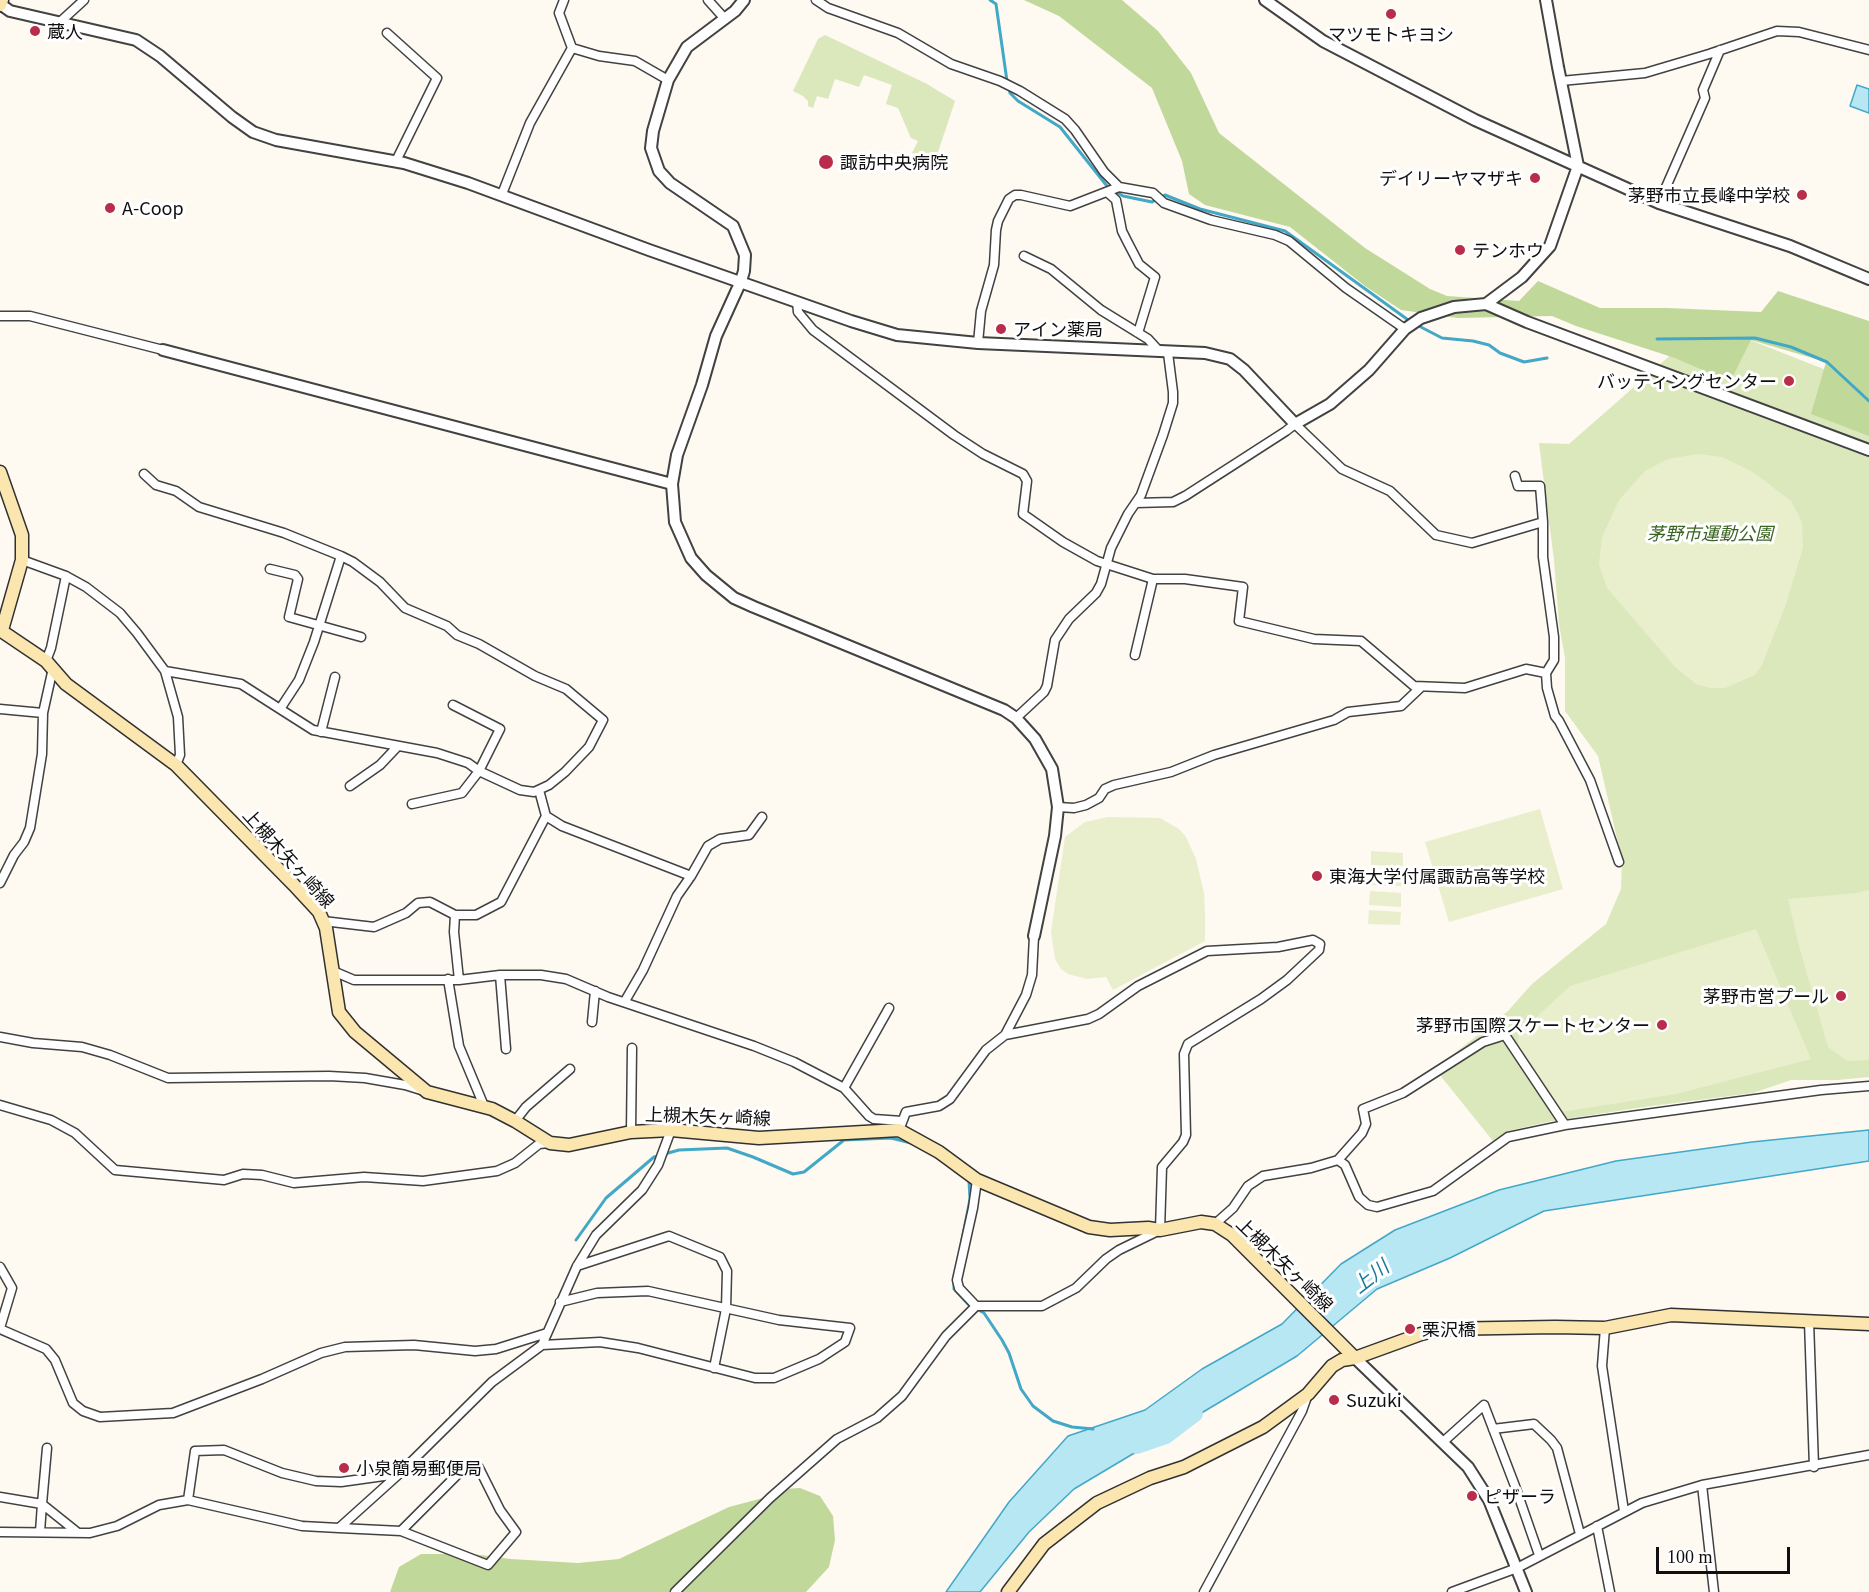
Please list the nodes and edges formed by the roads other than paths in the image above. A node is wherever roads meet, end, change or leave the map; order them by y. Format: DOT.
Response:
graph roads {
  1 [pos="2,0"];
  2 [pos="84,0"];
  3 [pos="564,0"];
  4 [pos="708,0"];
  5 [pos="744,0"];
  6 [pos="816,0"];
  7 [pos="1265,0"];
  8 [pos="1546,0"];
  9 [pos="0,4"];
  10 [pos="725,19"];
  11 [pos="60,22"];
  12 [pos="387,33"];
  13 [pos="572,48"];
  14 [pos="1720,50"];
  15 [pos="1869,50"];
  16 [pos="668,80"];
  17 [pos="1561,81"];
  18 [pos="396,161"];
  19 [pos="1578,166"];
  20 [pos="1119,187"];
  21 [pos="1108,192"];
  22 [pos="502,194"];
  23 [pos="1659,203"];
  24 [pos="1024,256"];
  25 [pos="1869,279"];
  26 [pos="741,282"];
  27 [pos="797,302"];
  28 [pos="1486,304"];
  29 [pos="0,316"];
  30 [pos="1405,329"];
  31 [pos="1138,333"];
  32 [pos="978,343"];
  33 [pos="163,350"];
  34 [pos="1163,352"];
  35 [pos="1295,424"];
  36 [pos="1869,450"];
  37 [pos="0,472"];
  38 [pos="144,474"];
  39 [pos="1515,476"];
  40 [pos="672,484"];
  41 [pos="1136,503"];
  42 [pos="1543,522"];
  43 [pos="341,556"];
  44 [pos="22,560"];
  45 [pos="1106,563"];
  46 [pos="270,569"];
  47 [pos="66,576"];
  48 [pos="1153,579"];
  49 [pos="320,625"];
  50 [pos="1,630"];
  51 [pos="362,637"];
  52 [pos="1135,655"];
  53 [pos="50,665"];
  54 [pos="165,671"];
  55 [pos="1546,673"];
  56 [pos="335,677"];
  57 [pos="1420,688"];
  58 [pos="453,705"];
  59 [pos="0,709"];
  60 [pos="280,710"];
  61 [pos="43,713"];
  62 [pos="1016,718"];
  63 [pos="321,732"];
  64 [pos="398,746"];
  65 [pos="176,765"];
  66 [pos="479,771"];
  67 [pos="350,786"];
  68 [pos="539,790"];
  69 [pos="412,804"];
  70 [pos="1058,807"];
  71 [pos="546,816"];
  72 [pos="762,817"];
  73 [pos="1619,862"];
  74 [pos="691,876"];
  75 [pos="0,883"];
  76 [pos="455,915"];
  77 [pos="323,921"];
  78 [pos="1034,936"];
  79 [pos="333,971"];
  80 [pos="500,975"];
  81 [pos="448,979"];
  82 [pos="459,980"];
  83 [pos="595,991"];
  84 [pos="626,1001"];
  85 [pos="889,1008"];
  86 [pos="592,1023"];
  87 [pos="1005,1035"];
  88 [pos="0,1037"];
  89 [pos="632,1048"];
  90 [pos="506,1049"];
  91 [pos="570,1070"];
  92 [pos="1869,1086"];
  93 [pos="844,1088"];
  94 [pos="427,1092"];
  95 [pos="0,1105"];
  96 [pos="484,1106"];
  97 [pos="515,1121"];
  98 [pos="1565,1125"];
  99 [pos="901,1126"];
  100 [pos="631,1132"];
  101 [pos="669,1136"];
  102 [pos="550,1143"];
  103 [pos="1338,1160"];
  104 [pos="976,1180"];
  105 [pos="1215,1224"];
  106 [pos="1160,1230"];
  107 [pos="577,1266"];
  108 [pos="0,1267"];
  109 [pos="560,1302"];
  110 [pos="974,1308"];
  111 [pos="726,1309"];
  112 [pos="1809,1321"];
  113 [pos="1869,1324"];
  114 [pos="0,1328"];
  115 [pos="1605,1328"];
  116 [pos="548,1333"];
  117 [pos="542,1345"];
  118 [pos="1355,1358"];
  119 [pos="714,1368"];
  120 [pos="1308,1394"];
  121 [pos="1493,1429"];
  122 [pos="1443,1442"];
  123 [pos="47,1448"];
  124 [pos="1869,1455"];
  125 [pos="1814,1467"];
  126 [pos="399,1474"];
  127 [pos="1702,1485"];
  128 [pos="0,1497"];
  129 [pos="188,1500"];
  130 [pos="42,1504"];
  131 [pos="1624,1511"];
  132 [pos="1597,1526"];
  133 [pos="339,1528"];
  134 [pos="401,1531"];
  135 [pos="0,1532"];
  136 [pos="40,1532"];
  137 [pos="78,1532"];
  138 [pos="1580,1534"];
  139 [pos="1539,1555"];
  140 [pos="1517,1568"];
  141 [pos="675,1592"];
  142 [pos="1008,1592"];
  143 [pos="1204,1592"];
  144 [pos="1452,1592"];
  145 [pos="1526,1592"];
  146 [pos="1610,1592"];
  147 [pos="1714,1592"];
  1 -- 9 [label="main road"];
  2 -- 11 [label="street"];
  3 -- 13 [label="street"];
  4 -- 10 [label="street"];
  5 -- 10 [label="street"];
  6 -- 20 [label="street"];
  7 -- 19 [label="street"];
  8 -- 17 [label="street"];
  9 -- 11 [label="street"];
  10 -- 16 [label="street"];
  11 -- 18 [label="street"];
  12 -- 18 [label="street"];
  13 -- 16 [label="street"];
  13 -- 22 [label="street"];
  14 -- 15 [label="street"];
  14 -- 17 [label="street"];
  14 -- 23 [label="street"];
  16 -- 26 [label="street"];
  17 -- 19 [label="street"];
  18 -- 22 [label="street"];
  19 -- 23 [label="street"];
  19 -- 28 [label="street"];
  20 -- 21 [label="street"];
  20 -- 30 [label="street"];
  21 -- 31 [label="street"];
  21 -- 32 [label="street"];
  22 -- 26 [label="street"];
  23 -- 25 [label="street"];
  24 -- 31 [label="street"];
  26 -- 27 [label="street"];
  26 -- 40 [label="street"];
  27 -- 32 [label="street"];
  27 -- 45 [label="street"];
  28 -- 30 [label="street"];
  28 -- 36 [label="street"];
  29 -- 33 [label="street"];
  30 -- 35 [label="street"];
  31 -- 34 [label="street"];
  32 -- 34 [label="street"];
  33 -- 40 [label="street"];
  34 -- 35 [label="street"];
  34 -- 41 [label="street"];
  35 -- 41 [label="street"];
  35 -- 42 [label="street"];
  37 -- 44 [label="main road"];
  38 -- 43 [label="street"];
  39 -- 42 [label="street"];
  40 -- 62 [label="street"];
  41 -- 45 [label="street"];
  42 -- 55 [label="street"];
  43 -- 49 [label="street"];
  43 -- 68 [label="street"];
  44 -- 47 [label="street"];
  44 -- 50 [label="main road"];
  45 -- 48 [label="street"];
  45 -- 62 [label="street"];
  46 -- 49 [label="street"];
  47 -- 53 [label="street"];
  47 -- 54 [label="street"];
  48 -- 52 [label="street"];
  48 -- 57 [label="street"];
  49 -- 51 [label="street"];
  49 -- 60 [label="street"];
  50 -- 53 [label="main road, 上槻木矢ヶ崎線"];
  53 -- 61 [label="street"];
  53 -- 65 [label="main road, 上槻木矢ヶ崎線"];
  54 -- 60 [label="street"];
  54 -- 65 [label="street"];
  55 -- 57 [label="street"];
  55 -- 73 [label="street"];
  56 -- 63 [label="street"];
  57 -- 70 [label="street"];
  58 -- 66 [label="street"];
  59 -- 61 [label="street"];
  60 -- 63 [label="street"];
  61 -- 75 [label="street"];
  62 -- 70 [label="street"];
  63 -- 64 [label="street"];
  64 -- 66 [label="street"];
  64 -- 67 [label="street"];
  65 -- 77 [label="main road, 上槻木矢ヶ崎線"];
  66 -- 68 [label="street"];
  66 -- 69 [label="street"];
  68 -- 71 [label="street"];
  70 -- 78 [label="street"];
  71 -- 74 [label="street"];
  71 -- 76 [label="street"];
  72 -- 74 [label="street"];
  74 -- 84 [label="street"];
  76 -- 77 [label="street"];
  76 -- 82 [label="street"];
  77 -- 79 [label="main road, 上槻木矢ヶ崎線"];
  78 -- 87 [label="street"];
  79 -- 81 [label="street"];
  79 -- 94 [label="main road, 上槻木矢ヶ崎線"];
  80 -- 82 [label="street"];
  80 -- 83 [label="street"];
  80 -- 90 [label="street"];
  81 -- 82 [label="street"];
  81 -- 96 [label="street"];
  83 -- 84 [label="street"];
  83 -- 86 [label="street"];
  84 -- 93 [label="street"];
  85 -- 93 [label="street"];
  87 -- 99 [label="street"];
  87 -- 106 [label="street"];
  88 -- 94 [label="street"];
  89 -- 100 [label="street"];
  91 -- 97 [label="street"];
  92 -- 98 [label="street"];
  93 -- 99 [label="street"];
  94 -- 96 [label="main road, 上槻木矢ヶ崎線"];
  95 -- 102 [label="street"];
  96 -- 97 [label="main road, 上槻木矢ヶ崎線"];
  97 -- 102 [label="main road, 上槻木矢ヶ崎線"];
  98 -- 103 [label="street"];
  98 -- 103 [label="street"];
  99 -- 101 [label="main road, 上槻木矢ヶ崎線"];
  99 -- 104 [label="main road, 上槻木矢ヶ崎線"];
  100 -- 101 [label="main road, 上槻木矢ヶ崎線"];
  100 -- 102 [label="main road, 上槻木矢ヶ崎線"];
  101 -- 107 [label="street"];
  103 -- 105 [label="street"];
  104 -- 106 [label="main road, 上槻木矢ヶ崎線"];
  104 -- 110 [label="street"];
  105 -- 106 [label="main road, 上槻木矢ヶ崎線"];
  105 -- 118 [label="main road, 上槻木矢ヶ崎線"];
  106 -- 110 [label="street"];
  107 -- 109 [label="street"];
  107 -- 111 [label="street"];
  108 -- 114 [label="street"];
  109 -- 111 [label="street"];
  109 -- 116 [label="street"];
  110 -- 141 [label="street"];
  111 -- 119 [label="street"];
  111 -- 119 [label="street"];
  112 -- 113 [label="main road"];
  112 -- 115 [label="main road"];
  112 -- 125 [label="street"];
  114 -- 116 [label="street"];
  115 -- 118 [label="main road"];
  115 -- 131 [label="street"];
  116 -- 117 [label="street"];
  117 -- 119 [label="street"];
  117 -- 126 [label="street"];
  118 -- 120 [label="main road"];
  118 -- 122 [label="street"];
  120 -- 142 [label="main road"];
  120 -- 143 [label="street"];
  121 -- 122 [label="street"];
  121 -- 138 [label="street"];
  121 -- 139 [label="street"];
  122 -- 140 [label="street"];
  123 -- 130 [label="street"];
  124 -- 125 [label="street"];
  125 -- 127 [label="street"];
  126 -- 129 [label="street"];
  126 -- 133 [label="street"];
  127 -- 131 [label="street"];
  127 -- 147 [label="street"];
  128 -- 130 [label="street"];
  129 -- 133 [label="street"];
  129 -- 137 [label="street"];
  130 -- 136 [label="street"];
  130 -- 137 [label="street"];
  131 -- 132 [label="street"];
  132 -- 138 [label="street"];
  132 -- 146 [label="street"];
  133 -- 134 [label="street"];
  134 -- 134 [label="street"];
  135 -- 136 [label="street"];
  136 -- 137 [label="street"];
  138 -- 139 [label="street"];
  139 -- 140 [label="street"];
  140 -- 144 [label="street"];
  140 -- 145 [label="street"];
}
